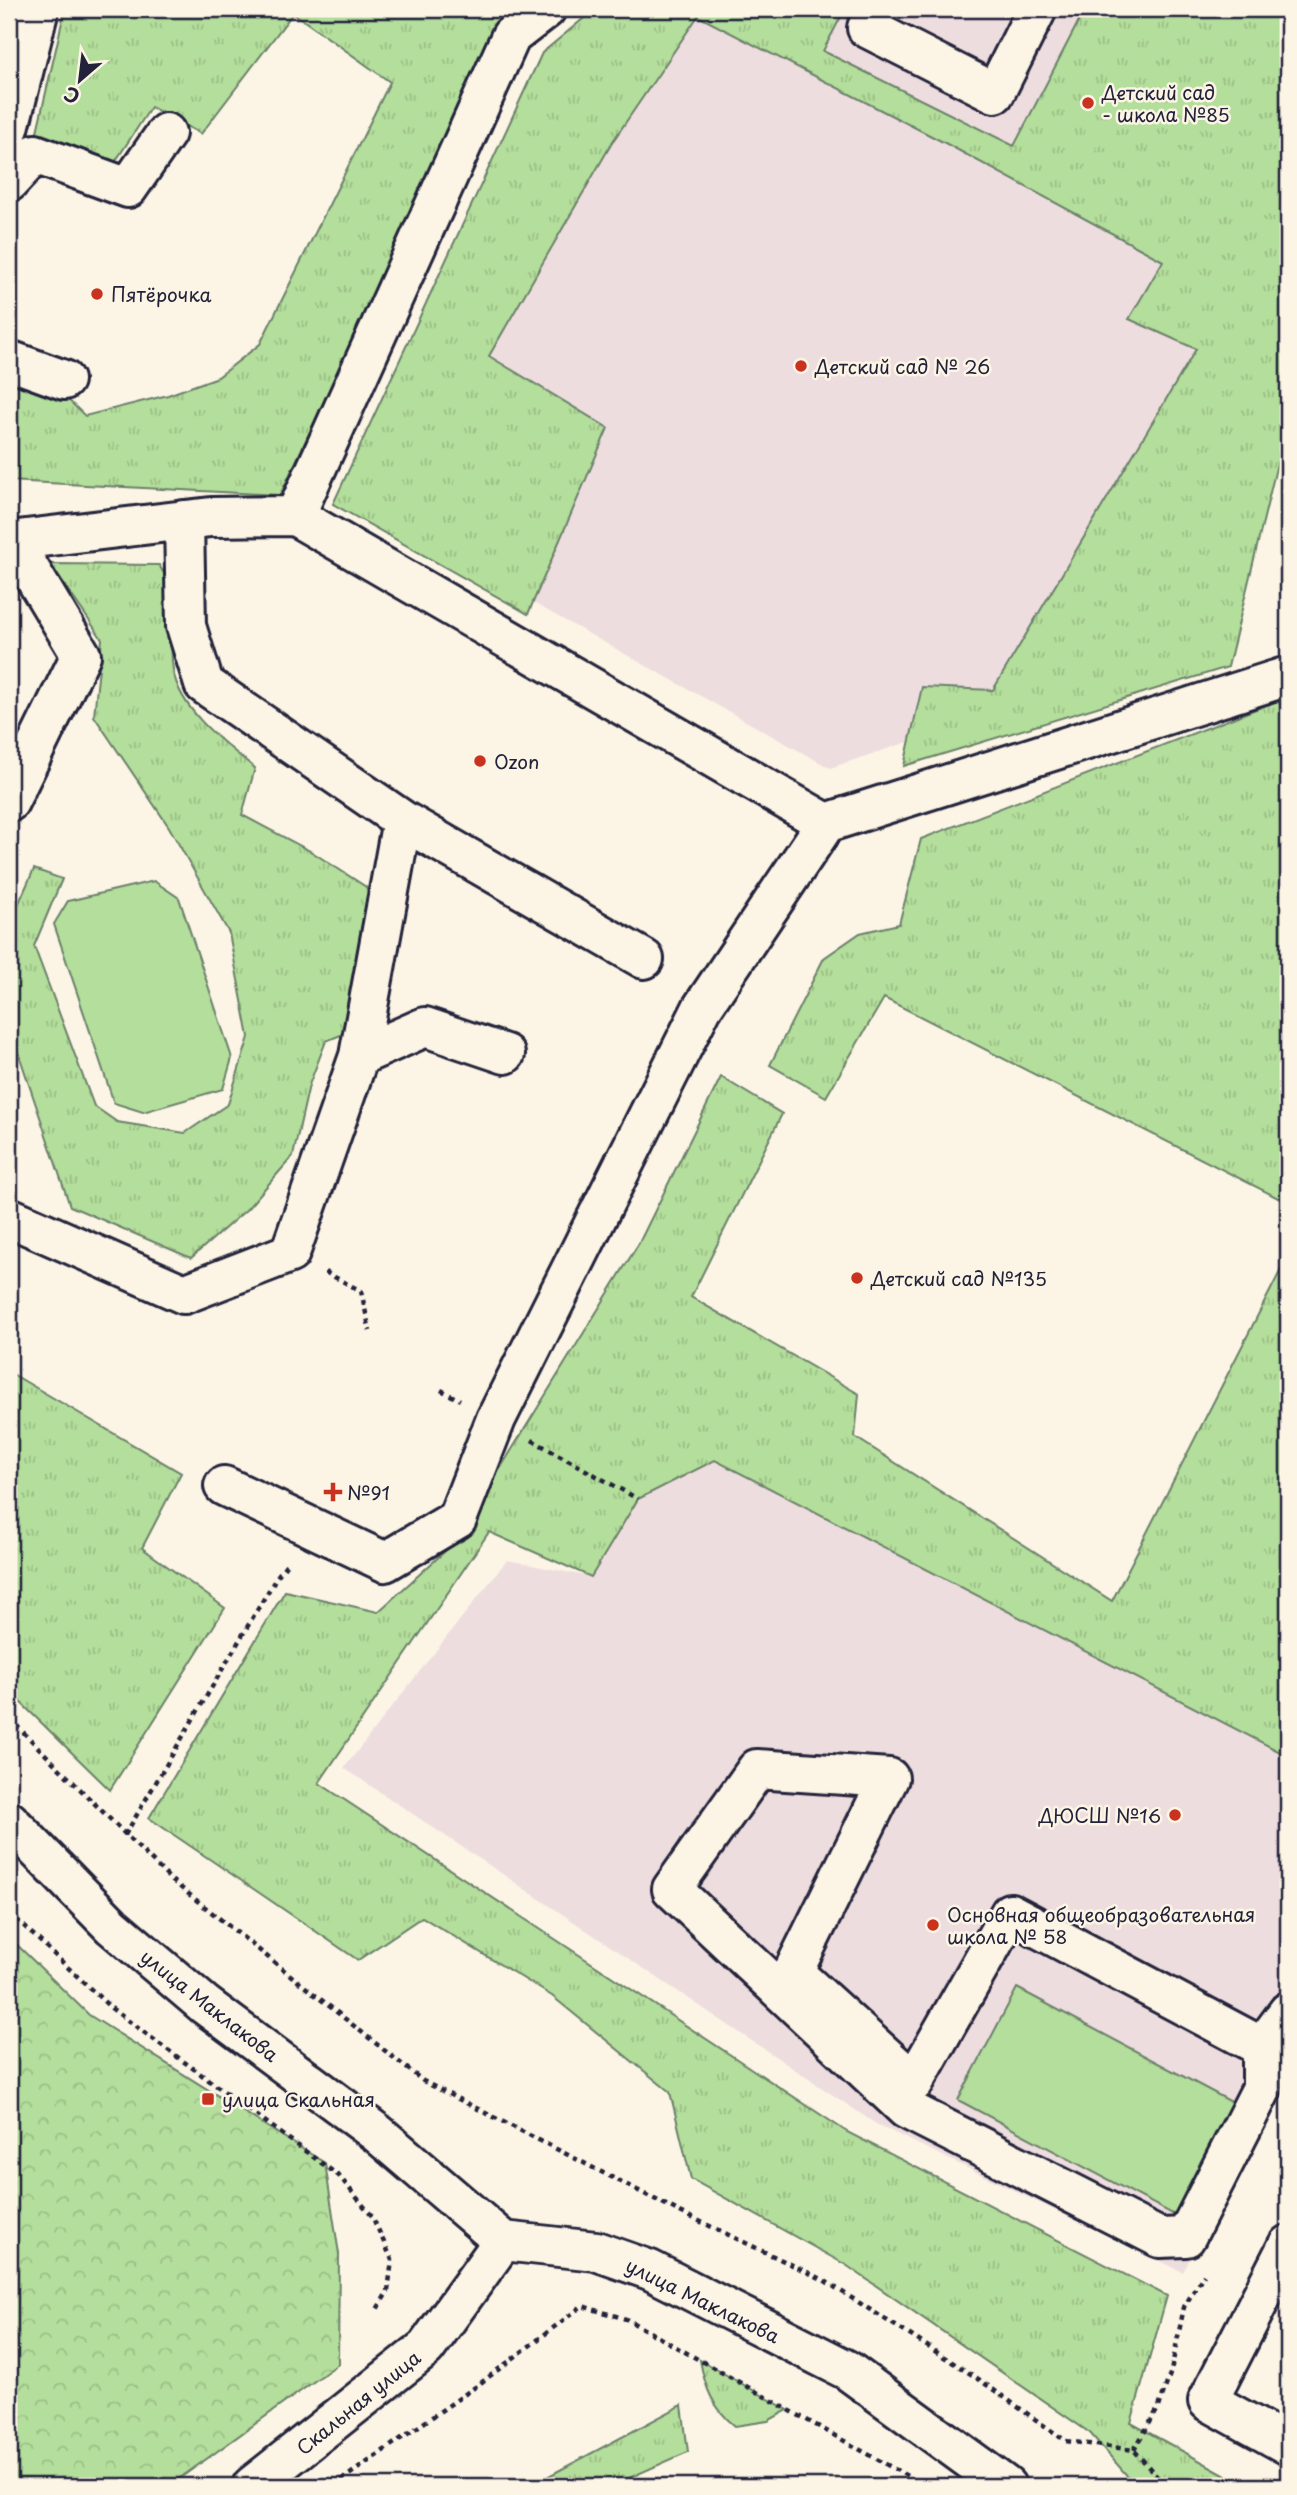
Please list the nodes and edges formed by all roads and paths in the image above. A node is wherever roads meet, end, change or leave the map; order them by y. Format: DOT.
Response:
graph roads {
  1 [pos="39,9"];
  2 [pos="546,9"];
  3 [pos="876,9"];
  4 [pos="1037,9"];
  5 [pos="9,128"];
  6 [pos="166,134"];
  7 [pos="9,182"];
  8 [pos="9,360"];
  9 [pos="64,380"];
  10 [pos="295,516"];
  11 [pos="184,520"];
  12 [pos="11,542"];
  13 [pos="1288,676"];
  14 [pos="9,802"];
  15 [pos="402,820"];
  16 [pos="826,824"];
  17 [pos="644,959"];
  18 [pos="505,1054"];
  19 [pos="359,1056"];
  20 [pos="9,1217"];
  21 [pos="290,1253"];
  22 [pos="370,1331"];
  23 [pos="496,1419"];
  24 [pos="224,1486"];
  25 [pos="638,1499"];
  26 [pos="276,1578"];
  27 [pos="9,1718"];
  28 [pos="9,1821"];
  29 [pos="125,1835"];
  30 [pos="9,1912"];
  31 [pos="1288,2012"];
  32 [pos="1262,2047"];
  33 [pos="503,2241"];
  34 [pos="1288,2245"];
  35 [pos="376,2311"];
  36 [pos="1159,2407"];
  37 [pos="1288,2445"];
  38 [pos="1134,2450"];
  39 [pos="252,2486"];
  40 [pos="334,2486"];
  41 [pos="925,2486"];
  42 [pos="1006,2486"];
  43 [pos="1165,2486"];
  1 -- 5 [label="street"];
  2 -- 10 [label="street"];
  3 -- 4 [label="street"];
  6 -- 7 [label="street"];
  8 -- 9 [label="street"];
  10 -- 11 [label="street"];
  10 -- 16 [label="street"];
  11 -- 12 [label="street"];
  11 -- 15 [label="street"];
  12 -- 14 [label="street"];
  13 -- 16 [label="street"];
  15 -- 17 [label="street"];
  15 -- 19 [label="street"];
  16 -- 23 [label="street"];
  18 -- 19 [label="street"];
  19 -- 21 [label="street"];
  20 -- 21 [label="street"];
  21 -- 22 [label="path"];
  23 -- 24 [label="street"];
  23 -- 25 [label="path"];
  26 -- 29 [label="path"];
  27 -- 29 [label="path"];
  28 -- 33 [label="street, улица Маклакова"];
  29 -- 38 [label="path"];
  30 -- 35 [label="path"];
  31 -- 32 [label="street"];
  32 -- 32 [label="street"];
  33 -- 39 [label="street, Скальная улица"];
  33 -- 42 [label="street, улица Маклакова"];
  34 -- 37 [label="street"];
  36 -- 38 [label="path"];
  38 -- 43 [label="path"];
  40 -- 41 [label="path"];
}
